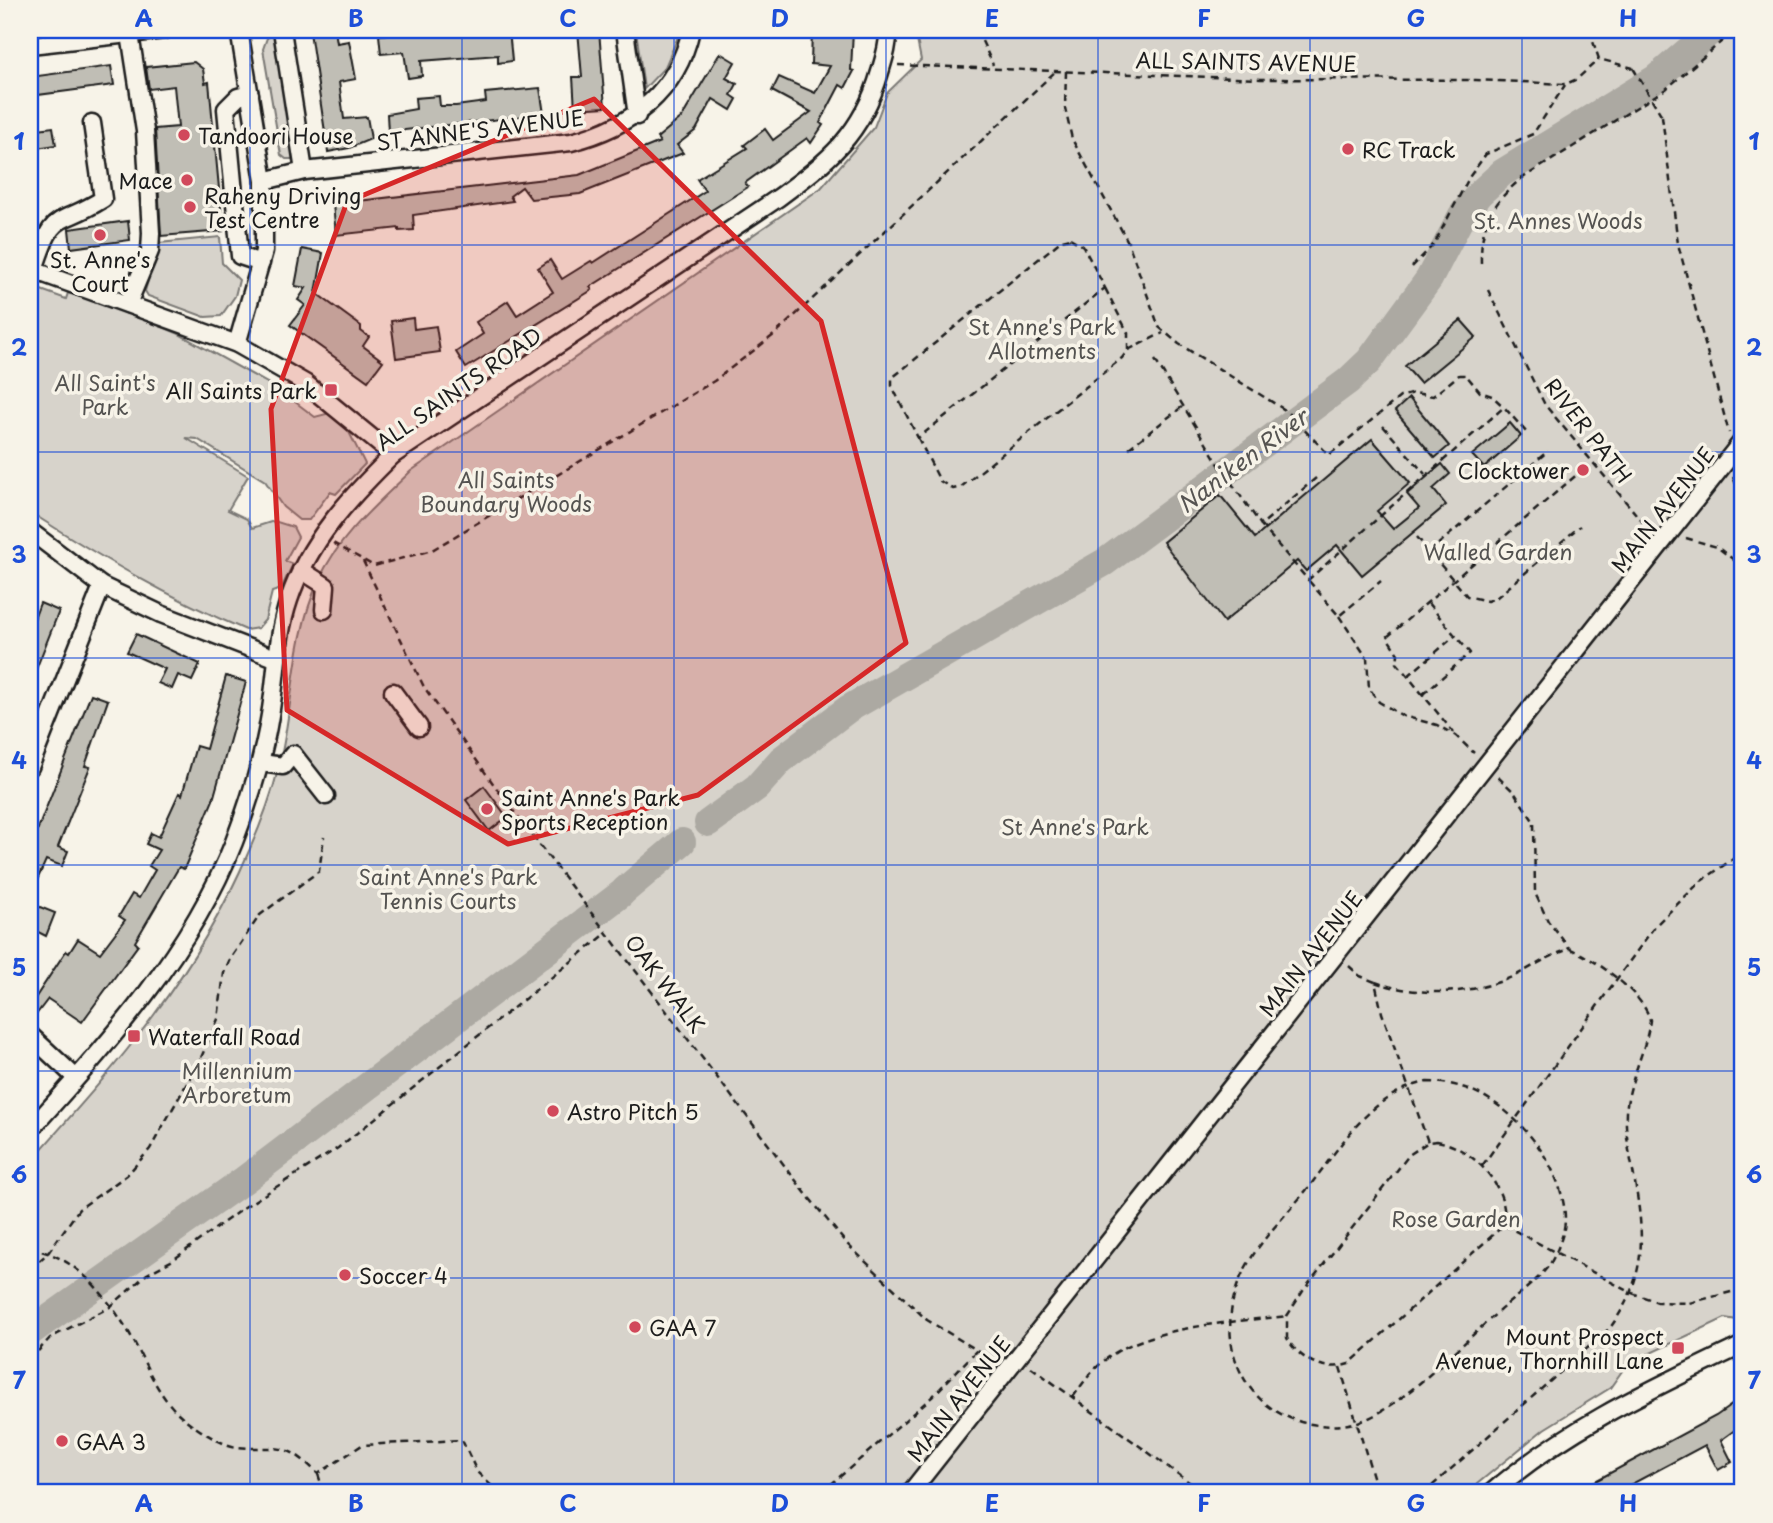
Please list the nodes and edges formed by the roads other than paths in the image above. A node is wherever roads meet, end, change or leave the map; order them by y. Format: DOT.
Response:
graph roads {
  1 [pos="165,30"];
  2 [pos="239,30"];
  3 [pos="282,30"];
  4 [pos="625,30"];
  5 [pos="691,30"];
  6 [pos="888,30"];
  7 [pos="130,34"];
  8 [pos="30,45"];
  9 [pos="250,94"];
  10 [pos="637,116"];
  11 [pos="92,123"];
  12 [pos="304,171"];
  13 [pos="264,181"];
  14 [pos="261,263"];
  15 [pos="32,269"];
  16 [pos="128,304"];
  17 [pos="237,344"];
  18 [pos="1743,440"];
  19 [pos="393,456"];
  20 [pos="30,531"];
  21 [pos="301,570"];
  22 [pos="102,586"];
  23 [pos="324,610"];
  24 [pos="275,659"];
  25 [pos="393,692"];
  26 [pos="419,727"];
  27 [pos="261,763"];
  28 [pos="30,767"];
  29 [pos="326,796"];
  30 [pos="30,1035"];
  31 [pos="75,1077"];
  32 [pos="30,1130"];
  33 [pos="1743,1345"];
  34 [pos="910,1493"];
  35 [pos="1491,1493"];
  1 -- 7 [label="street"];
  2 -- 9 [label="street"];
  3 -- 12 [label="street"];
  4 -- 10 [label="street"];
  5 -- 10 [label="street, ST ANNE'S AVENUE"];
  6 -- 19 [label="street, ALL SAINTS ROAD"];
  7 -- 8 [label="street"];
  7 -- 16 [label="street"];
  9 -- 13 [label="street"];
  9 -- 14 [label="street"];
  10 -- 12 [label="street, ST ANNE'S AVENUE"];
  11 -- 15 [label="street"];
  12 -- 13 [label="street, ST ANNE'S AVENUE"];
  13 -- 14 [label="street"];
  14 -- 17 [label="street"];
  15 -- 16 [label="street"];
  16 -- 17 [label="street"];
  17 -- 19 [label="street"];
  18 -- 34 [label="street, MAIN AVENUE"];
  19 -- 21 [label="street, ALL SAINTS ROAD"];
  20 -- 22 [label="street"];
  21 -- 23 [label="street"];
  21 -- 24 [label="street, ALL SAINTS ROAD"];
  22 -- 24 [label="street"];
  22 -- 28 [label="street"];
  24 -- 27 [label="street, ALL SAINTS ROAD"];
  25 -- 26 [label="street"];
  27 -- 29 [label="street"];
  27 -- 31 [label="street, ALL SAINTS ROAD"];
  30 -- 31 [label="street"];
  31 -- 32 [label="street, ALL SAINTS ROAD"];
  33 -- 35 [label="street"];
}
